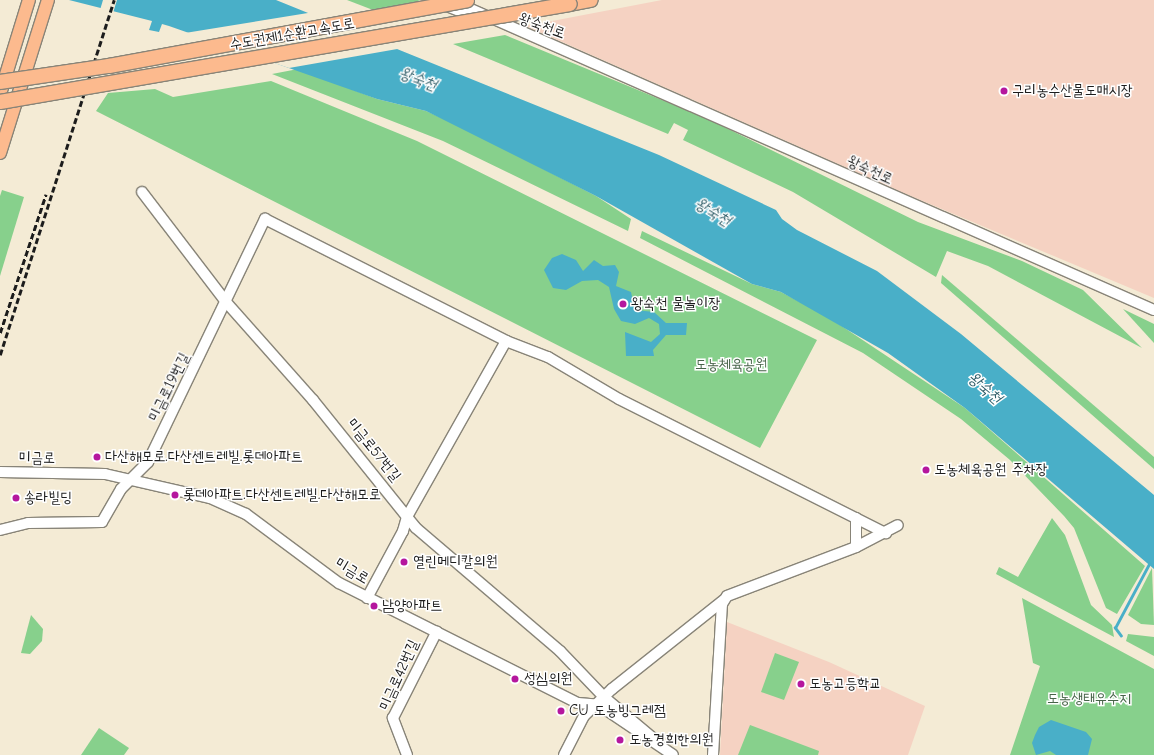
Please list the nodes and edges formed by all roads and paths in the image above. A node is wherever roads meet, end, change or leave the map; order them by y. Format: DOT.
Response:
graph roads {
  1 [pos="29,0"];
  2 [pos="48,0"];
  3 [pos="432,0"];
  4 [pos="452,0"];
  5 [pos="467,0"];
  6 [pos="591,0"];
  7 [pos="575,54"];
  8 [pos="0,82"];
  9 [pos="0,94"];
  10 [pos="0,102"];
  11 [pos="0,153"];
  12 [pos="142,192"];
  13 [pos="226,302"];
  14 [pos="1154,310"];
  15 [pos="506,341"];
  16 [pos="0,472"];
  17 [pos="130,478"];
  18 [pos="407,517"];
  19 [pos="856,518"];
  20 [pos="898,525"];
  21 [pos="0,530"];
  22 [pos="886,533"];
  23 [pos="856,546"];
  24 [pos="367,598"];
  25 [pos="726,598"];
  26 [pos="437,631"];
  27 [pos="602,701"];
  28 [pos="666,751"];
  29 [pos="407,755"];
  30 [pos="564,755"];
  31 [pos="673,755"];
  32 [pos="713,755"];
  1 -- 9 [label="main road"];
  2 -- 11 [label="main road, bridge"];
  3 -- 7 [label="street, 왕숙천로"];
  4 -- 7 [label="street, 왕숙천로"];
  5 -- 8 [label="highway, 수도권제1순환고속도로, bridge"];
  6 -- 10 [label="highway, 수도권제1순환고속도로, bridge"];
  7 -- 14 [label="street, 왕숙천로"];
  12 -- 13 [label="street, 미금로57번길"];
  13 -- 15 [label="street, 미금로19번길"];
  13 -- 17 [label="street, 미금로19번길"];
  13 -- 18 [label="street, 미금로57번길"];
  15 -- 18 [label="street"];
  15 -- 19 [label="street"];
  16 -- 17 [label="street, 미금로"];
  17 -- 21 [label="street, 미금로19번길"];
  17 -- 24 [label="street, 미금로"];
  18 -- 24 [label="street"];
  18 -- 27 [label="street, 미금로57번길"];
  19 -- 22 [label="street"];
  19 -- 23 [label="street"];
  20 -- 22 [label="street"];
  22 -- 23 [label="street"];
  23 -- 25 [label="street"];
  24 -- 26 [label="street, 미금로"];
  25 -- 27 [label="street"];
  25 -- 32 [label="street"];
  26 -- 27 [label="street, 미금로"];
  26 -- 29 [label="street, 미금로42번길"];
  27 -- 28 [label="street, 미금로"];
  27 -- 30 [label="street"];
  28 -- 31 [label="street, 미금로"];
}
